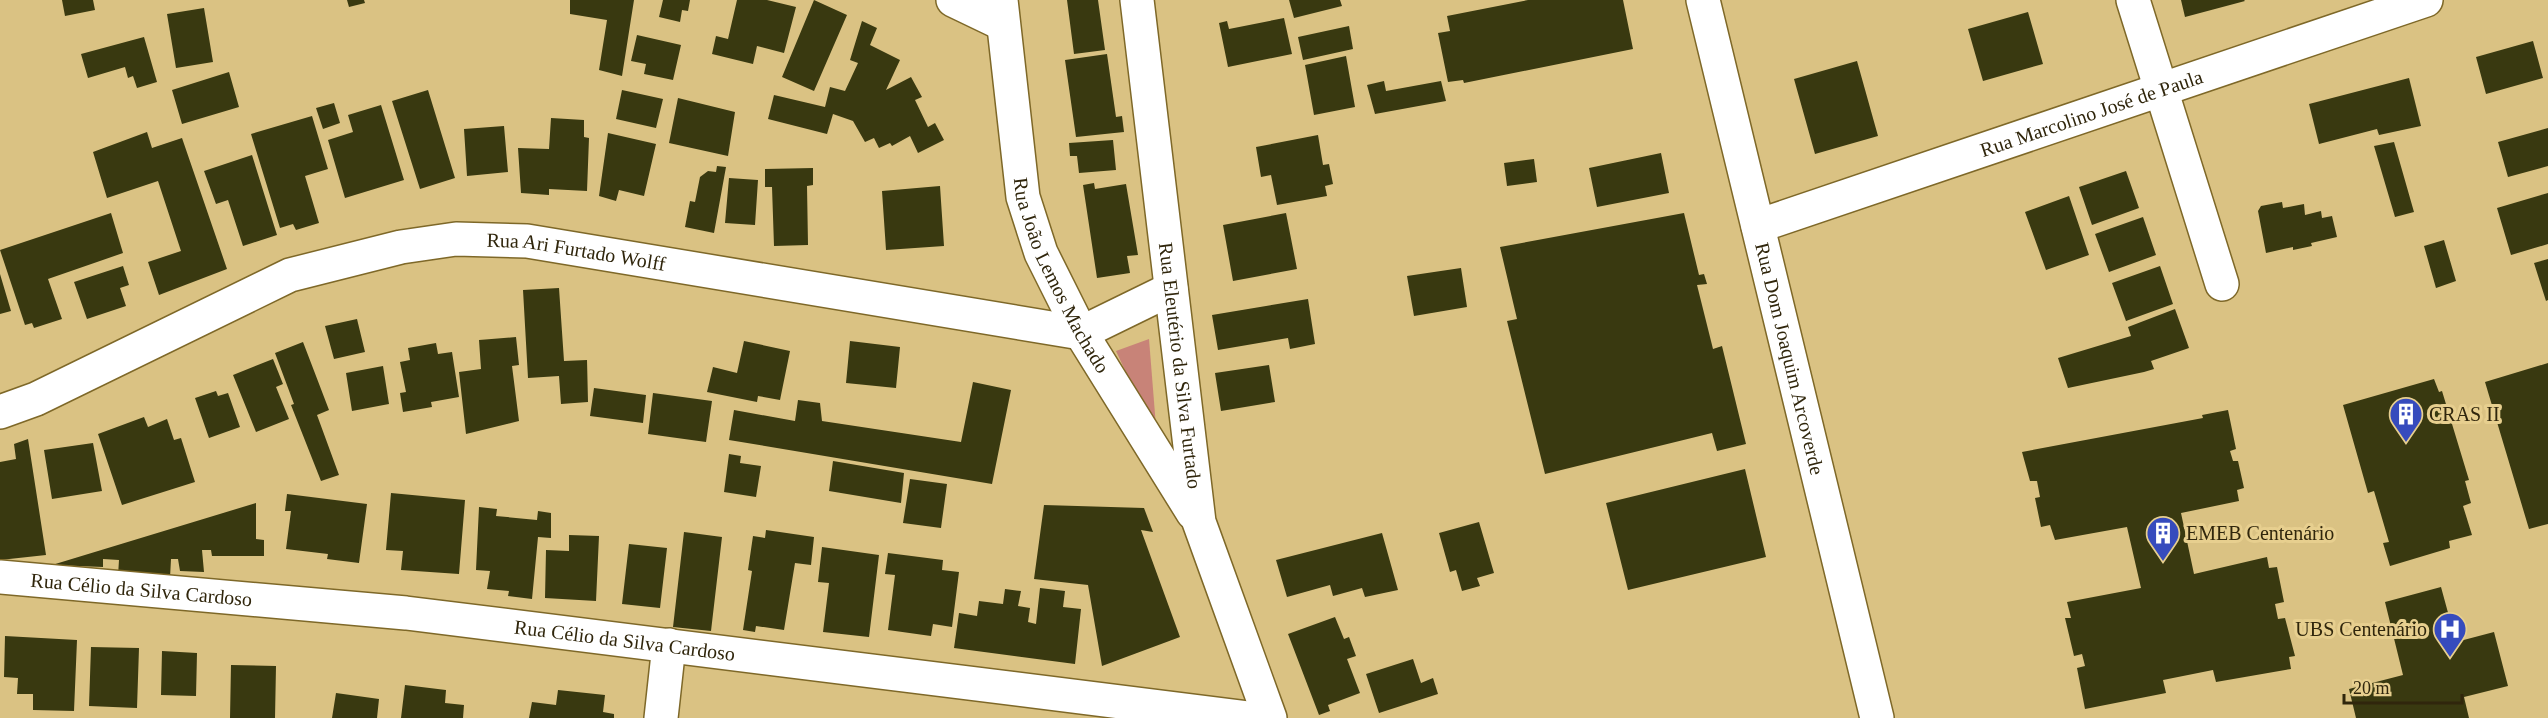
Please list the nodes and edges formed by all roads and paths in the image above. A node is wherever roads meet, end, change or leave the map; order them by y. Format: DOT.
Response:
graph roads {
  1 [pos="952,0"];
  2 [pos="1137,0"];
  3 [pos="1703,0"];
  4 [pos="2133,0"];
  5 [pos="2426,0"];
  6 [pos="1002,12"];
  7 [pos="2160,89"];
  8 [pos="1758,226"];
  9 [pos="2222,284"];
  10 [pos="1171,289"];
  11 [pos="1081,333"];
  12 [pos="0,412"];
  13 [pos="1199,522"];
  14 [pos="0,577"];
  15 [pos="669,645"];
  16 [pos="661,718"];
  17 [pos="1249,718"];
  18 [pos="1270,718"];
  19 [pos="1877,718"];
  1 -- 6 [label="street"];
  2 -- 10 [label="street, Rua Eleutério da Silva Furtado"];
  3 -- 8 [label="street, Rua Dom Joaquim Arcoverde"];
  4 -- 7 [label="street"];
  5 -- 7 [label="street, Rua Marcolino José de Paula"];
  6 -- 11 [label="street, Rua João Lemos Machado"];
  7 -- 8 [label="street, Rua Marcolino José de Paula"];
  7 -- 9 [label="street"];
  8 -- 19 [label="street, Rua Dom Joaquim Arcoverde"];
  10 -- 11 [label="street"];
  10 -- 13 [label="street, Rua Eleutério da Silva Furtado"];
  11 -- 12 [label="street, Rua Ari Furtado Wolff"];
  11 -- 13 [label="street, Rua João Lemos Machado"];
  13 -- 18 [label="street, Rua Eleutério da Silva Furtado"];
  14 -- 15 [label="street, Rua Célio da Silva Cardoso"];
  15 -- 16 [label="street"];
  15 -- 17 [label="street, Rua Célio da Silva Cardoso"];
}
